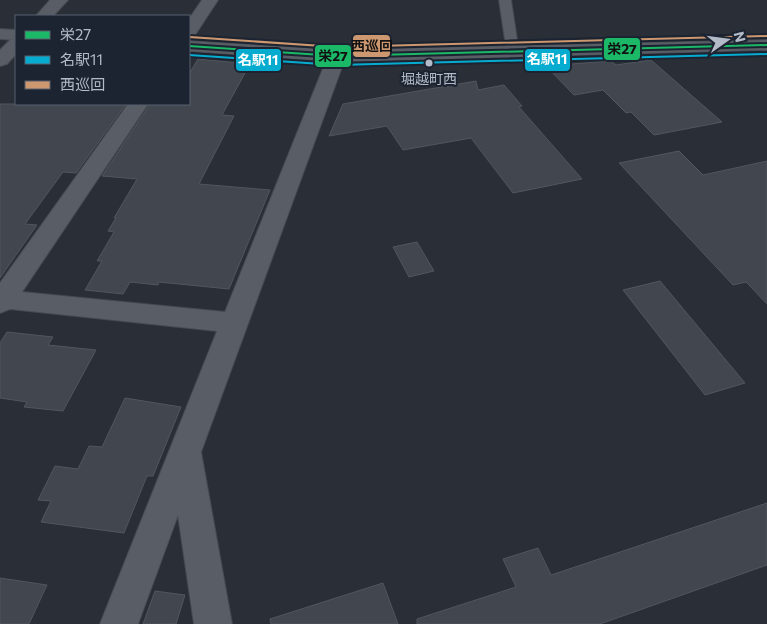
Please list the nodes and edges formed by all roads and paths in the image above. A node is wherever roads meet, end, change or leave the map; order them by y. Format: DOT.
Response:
graph roads {
  1 [pos="60,0"];
  2 [pos="210,0"];
  3 [pos="505,0"];
  4 [pos="45,15"];
  5 [pos="190,30"];
  6 [pos="0,34"];
  7 [pos="15,35"];
  8 [pos="15,45"];
  9 [pos="767,45"];
  10 [pos="190,46"];
  11 [pos="513,53"];
  12 [pos="337,56"];
  13 [pos="0,60"];
  14 [pos="137,105"];
  15 [pos="1,300"];
  16 [pos="234,323"];
  17 [pos="185,450"];
  18 [pos="118,624"];
  19 [pos="213,624"];
  1 -- 4 [label="street"];
  2 -- 5 [label="street"];
  3 -- 11 [label="lane"];
  6 -- 7 [label="street"];
  8 -- 13 [label="street"];
  9 -- 11 [label="street"];
  10 -- 12 [label="street"];
  11 -- 12 [label="street"];
  12 -- 16 [label="street"];
  14 -- 15 [label="street"];
  15 -- 16 [label="street"];
  16 -- 17 [label="street"];
  17 -- 18 [label="street"];
  17 -- 19 [label="street"];
}
